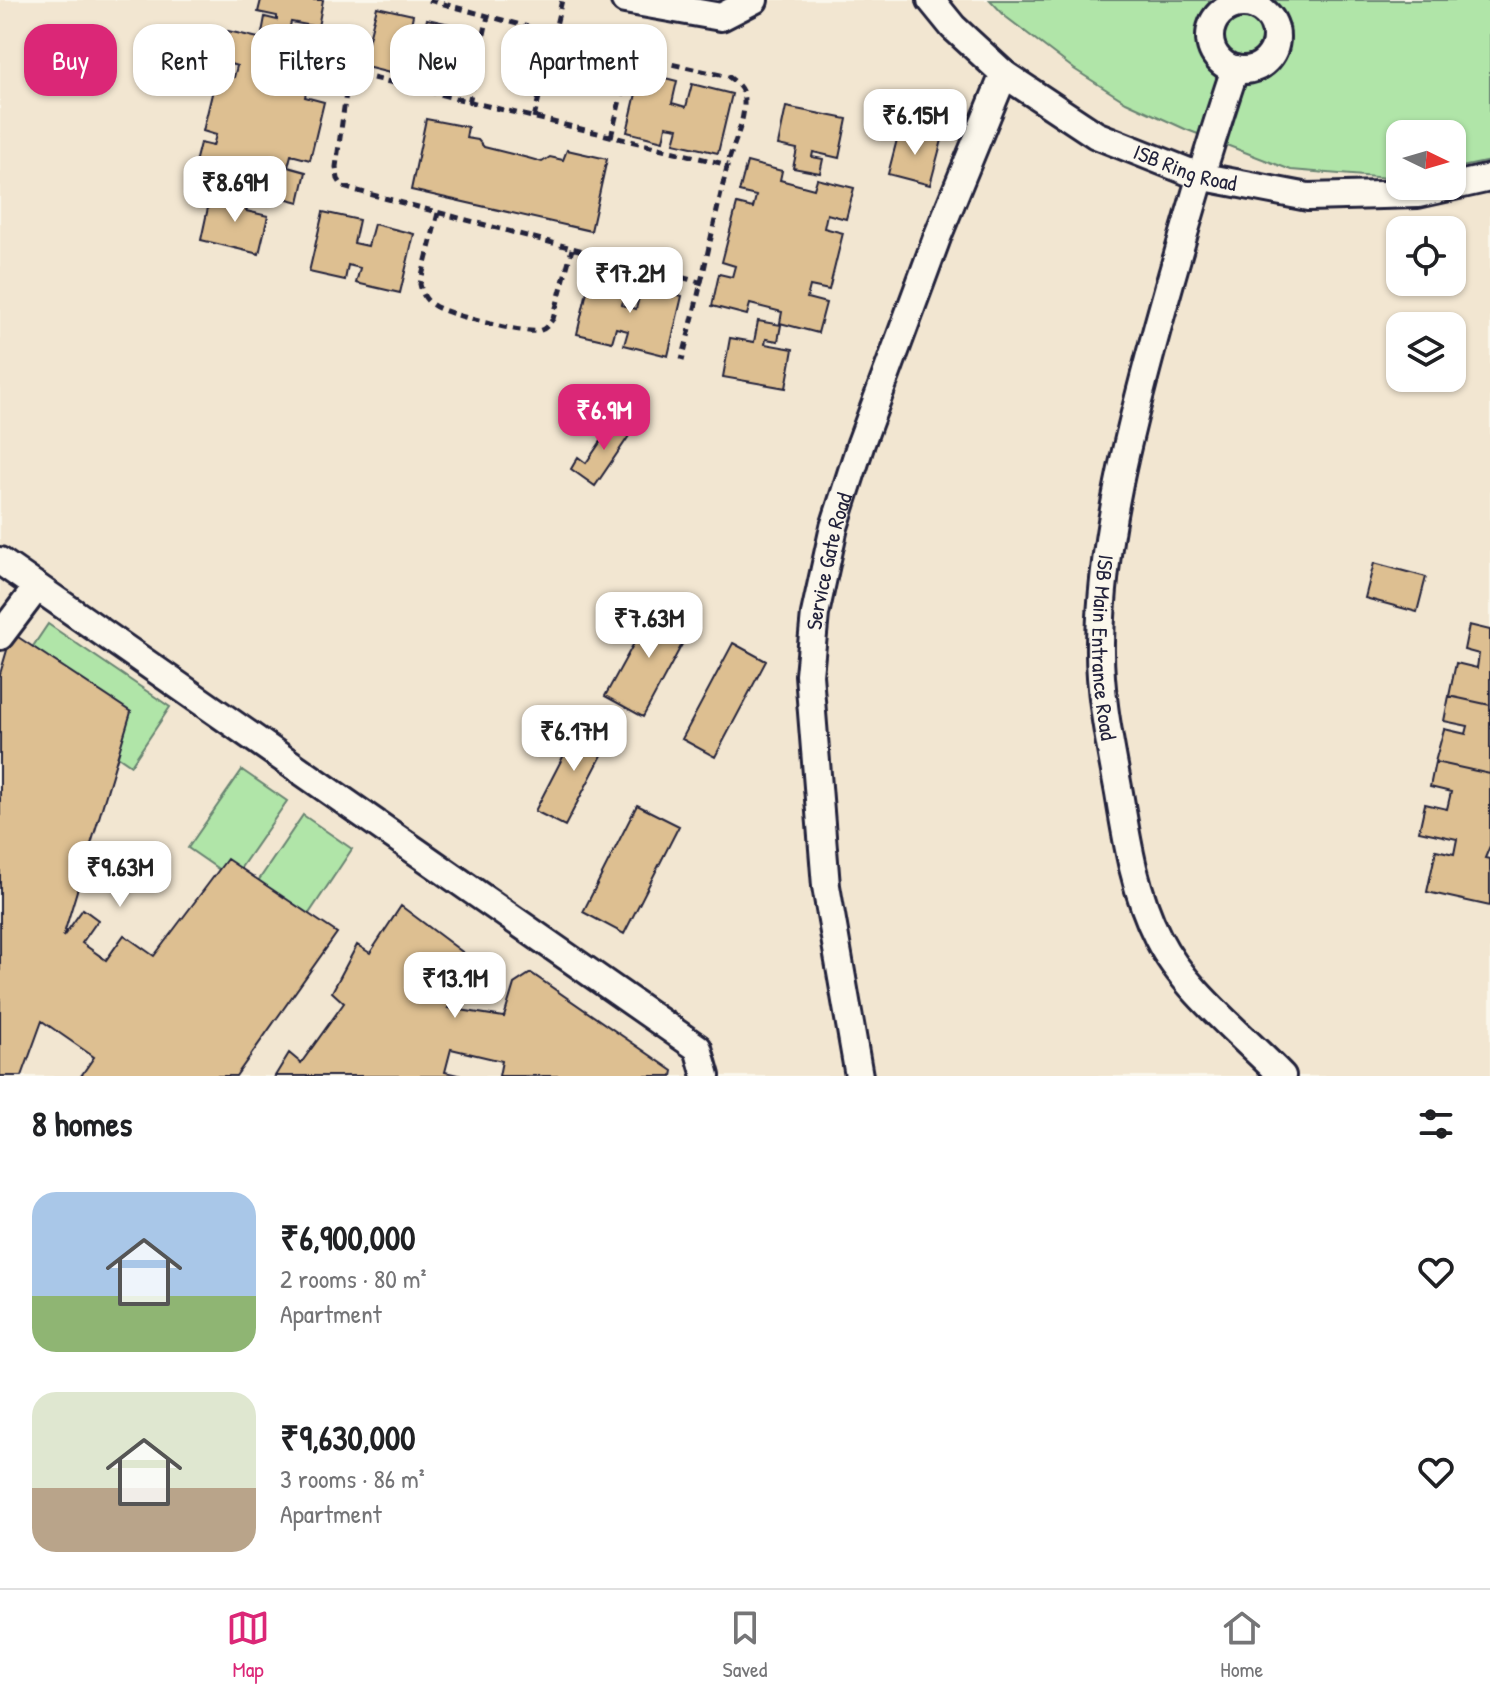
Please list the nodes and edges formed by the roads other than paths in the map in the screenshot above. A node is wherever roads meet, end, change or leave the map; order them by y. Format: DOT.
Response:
graph roads {
  1 [pos="625,0"];
  2 [pos="754,0"];
  3 [pos="931,0"];
  4 [pos="1249,3"];
  5 [pos="1235,69"];
  6 [pos="1004,74"];
  7 [pos="1199,176"];
  8 [pos="1490,178"];
  9 [pos="0,561"];
  10 [pos="37,587"];
  11 [pos="0,636"];
  12 [pos="706,1076"];
  13 [pos="859,1076"];
  14 [pos="1282,1076"];
  1 -- 2 [label="lane"];
  3 -- 6 [label="lane, ISB Ring Road"];
  4 -- 5 [label="lane"];
  4 -- 5 [label="lane"];
  5 -- 7 [label="lane, ISB Main Entrance Road"];
  6 -- 7 [label="lane, ISB Ring Road"];
  6 -- 13 [label="lane, Service Gate Road"];
  7 -- 8 [label="lane, ISB Ring Road"];
  7 -- 14 [label="lane, ISB Main Entrance Road"];
  9 -- 10 [label="lane"];
  10 -- 11 [label="lane"];
  10 -- 12 [label="lane"];
}
